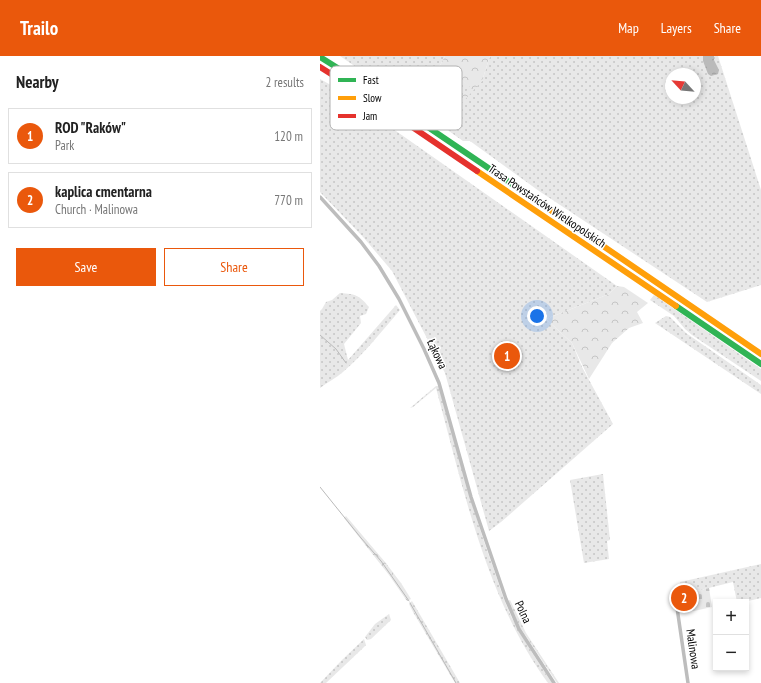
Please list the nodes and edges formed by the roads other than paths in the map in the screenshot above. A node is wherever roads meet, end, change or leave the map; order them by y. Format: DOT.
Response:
graph roads {
  1 [pos="320,57"];
  2 [pos="334,66"];
  3 [pos="320,67"];
  4 [pos="330,73"];
  5 [pos="417,130"];
  6 [pos="432,130"];
  7 [pos="320,197"];
  8 [pos="761,354"];
  9 [pos="761,364"];
  10 [pos="487,544"];
  11 [pos="675,594"];
  12 [pos="554,683"];
  13 [pos="688,683"];
  1 -- 2 [label="highway, Trasa Powstańców Wielkopolskich"];
  3 -- 4 [label="highway, Trasa Powstańców Wielkopolskich"];
  5 -- 9 [label="highway, Trasa Powstańców Wielkopolskich"];
  6 -- 8 [label="highway, Trasa Powstańców Wielkopolskich"];
  7 -- 10 [label="street, Łąkowa"];
  10 -- 12 [label="street, Polna"];
  11 -- 13 [label="street, Malinowa"];
}
